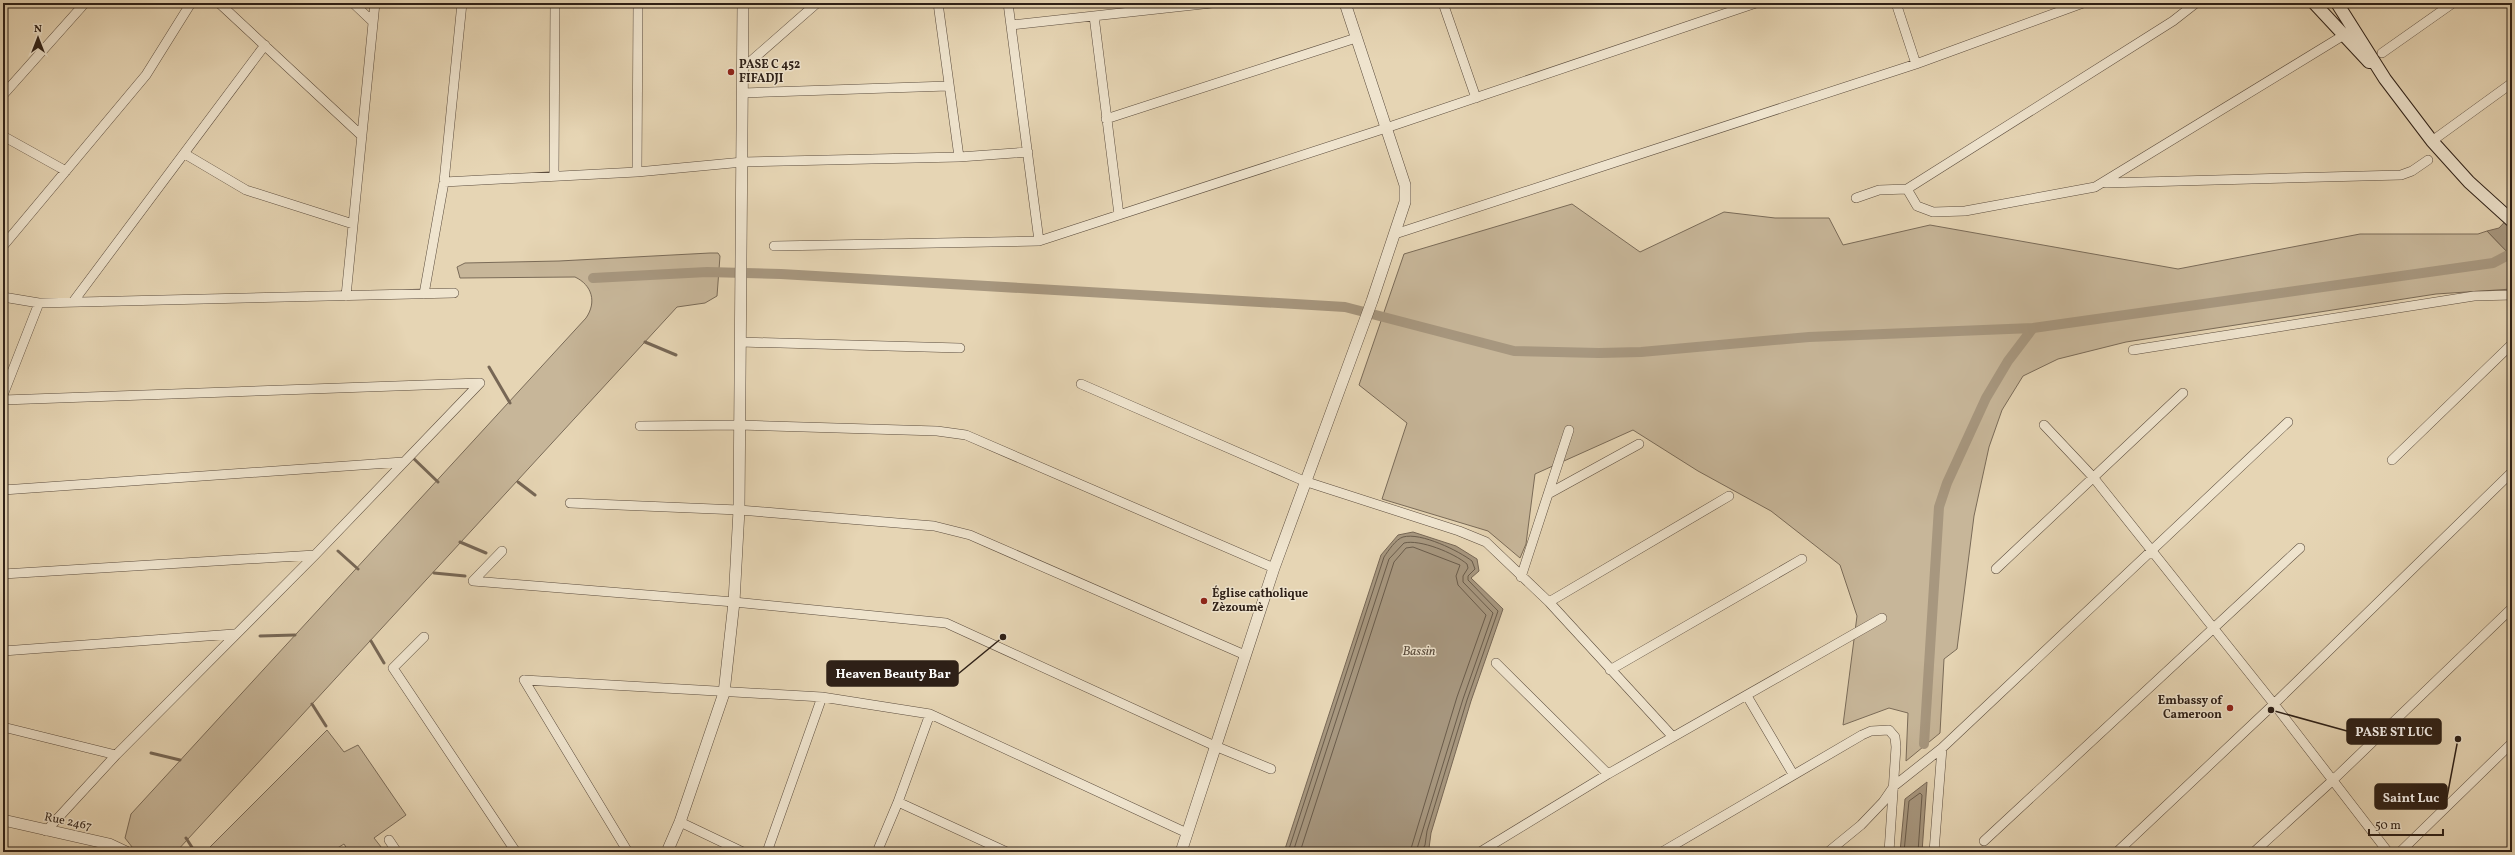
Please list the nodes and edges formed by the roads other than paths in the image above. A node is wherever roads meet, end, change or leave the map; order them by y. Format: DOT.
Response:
graph roads {
  1 [pos="85,3"];
  2 [pos="191,3"];
  3 [pos="219,3"];
  4 [pos="353,3"];
  5 [pos="376,3"];
  6 [pos="462,3"];
  7 [pos="555,3"];
  8 [pos="638,3"];
  9 [pos="743,3"];
  10 [pos="818,3"];
  11 [pos="938,3"];
  12 [pos="1008,3"];
  13 [pos="1212,3"];
  14 [pos="1345,3"];
  15 [pos="1443,3"];
  16 [pos="1756,3"];
  17 [pos="1896,3"];
  18 [pos="2083,3"];
  19 [pos="2196,3"];
  20 [pos="2314,3"];
  21 [pos="2337,3"];
  22 [pos="2452,3"];
  23 [pos="1094,16"];
  24 [pos="374,22"];
  25 [pos="1011,25"];
  26 [pos="2344,35"];
  27 [pos="1356,38"];
  28 [pos="266,45"];
  29 [pos="2382,53"];
  30 [pos="1916,64"];
  31 [pos="743,68"];
  32 [pos="2385,79"];
  33 [pos="2512,83"];
  34 [pos="948,86"];
  35 [pos="743,93"];
  36 [pos="3,95"];
  37 [pos="1476,98"];
  38 [pos="1106,119"];
  39 [pos="1386,128"];
  40 [pos="3,136"];
  41 [pos="362,136"];
  42 [pos="2432,141"];
  43 [pos="1028,152"];
  44 [pos="185,154"];
  45 [pos="959,157"];
  46 [pos="2428,160"];
  47 [pos="743,162"];
  48 [pos="66,171"];
  49 [pos="637,172"];
  50 [pos="554,176"];
  51 [pos="444,182"];
  52 [pos="2104,182"];
  53 [pos="1907,189"];
  54 [pos="1856,198"];
  55 [pos="1119,215"];
  56 [pos="2512,221"];
  57 [pos="353,224"];
  58 [pos="1395,234"];
  59 [pos="1039,241"];
  60 [pos="4,243"];
  61 [pos="774,246"];
  62 [pos="454,293"];
  63 [pos="424,294"];
  64 [pos="2512,295"];
  65 [pos="346,296"];
  66 [pos="3,297"];
  67 [pos="39,302"];
  68 [pos="73,302"];
  69 [pos="741,342"];
  70 [pos="2512,344"];
  71 [pos="960,348"];
  72 [pos="2133,350"];
  73 [pos="1081,384"];
  74 [pos="2183,393"];
  75 [pos="3,395"];
  76 [pos="3,400"];
  77 [pos="2288,422"];
  78 [pos="739,425"];
  79 [pos="2044,425"];
  80 [pos="640,426"];
  81 [pos="1569,430"];
  82 [pos="1639,444"];
  83 [pos="2392,460"];
  84 [pos="403,462"];
  85 [pos="2512,472"];
  86 [pos="2093,477"];
  87 [pos="1304,481"];
  88 [pos="3,490"];
  89 [pos="1548,494"];
  90 [pos="1729,496"];
  91 [pos="570,502"];
  92 [pos="739,510"];
  93 [pos="2300,548"];
  94 [pos="2152,550"];
  95 [pos="502,551"];
  96 [pos="315,554"];
  97 [pos="1802,559"];
  98 [pos="1274,568"];
  99 [pos="1996,569"];
  100 [pos="3,574"];
  101 [pos="1521,577"];
  102 [pos="734,602"];
  103 [pos="1549,602"];
  104 [pos="2512,608"];
  105 [pos="1882,618"];
  106 [pos="2214,628"];
  107 [pos="234,634"];
  108 [pos="424,637"];
  109 [pos="3,652"];
  110 [pos="1245,656"];
  111 [pos="1496,664"];
  112 [pos="1610,670"];
  113 [pos="724,693"];
  114 [pos="1747,696"];
  115 [pos="822,697"];
  116 [pos="2274,704"];
  117 [pos="930,714"];
  118 [pos="3,728"];
  119 [pos="1673,737"];
  120 [pos="2512,743"];
  121 [pos="1215,746"];
  122 [pos="1942,748"];
  123 [pos="116,754"];
  124 [pos="1271,769"];
  125 [pos="1608,774"];
  126 [pos="1793,774"];
  127 [pos="2332,781"];
  128 [pos="1894,786"];
  129 [pos="898,802"];
  130 [pos="3,820"];
  131 [pos="680,822"];
  132 [pos="46,831"];
  133 [pos="1186,833"];
  134 [pos="389,840"];
  135 [pos="1984,841"];
  136 [pos="126,852"];
  137 [pos="397,852"];
  138 [pos="516,852"];
  139 [pos="628,852"];
  140 [pos="666,852"];
  141 [pos="743,852"];
  142 [pos="767,852"];
  143 [pos="877,852"];
  144 [pos="1007,852"];
  145 [pos="1181,852"];
  146 [pos="1480,852"];
  147 [pos="1662,852"];
  148 [pos="1828,852"];
  149 [pos="1889,852"];
  150 [pos="1934,852"];
  151 [pos="2117,852"];
  152 [pos="2254,852"];
  153 [pos="2388,852"];
  154 [pos="2400,852"];
  1 -- 36 [label="street"];
  2 -- 48 [label="street"];
  3 -- 28 [label="street"];
  4 -- 24 [label="street"];
  5 -- 24 [label="street"];
  6 -- 51 [label="street"];
  7 -- 50 [label="street"];
  8 -- 49 [label="street"];
  9 -- 31 [label="street"];
  10 -- 31 [label="street"];
  11 -- 34 [label="street"];
  12 -- 25 [label="street"];
  13 -- 23 [label="street"];
  14 -- 27 [label="street"];
  15 -- 37 [label="street"];
  16 -- 37 [label="street"];
  17 -- 30 [label="street"];
  18 -- 30 [label="street"];
  19 -- 53 [label="street"];
  20 -- 26 [label="main road"];
  21 -- 32 [label="main road"];
  22 -- 29 [label="street"];
  23 -- 25 [label="street"];
  23 -- 38 [label="street"];
  24 -- 41 [label="street"];
  25 -- 43 [label="street"];
  26 -- 32 [label="main road"];
  26 -- 52 [label="street"];
  27 -- 38 [label="street"];
  27 -- 39 [label="street"];
  28 -- 41 [label="street"];
  28 -- 44 [label="street"];
  30 -- 58 [label="street"];
  31 -- 35 [label="street"];
  32 -- 42 [label="main road"];
  33 -- 42 [label="street"];
  34 -- 35 [label="street"];
  34 -- 45 [label="street"];
  35 -- 47 [label="street"];
  37 -- 39 [label="street"];
  38 -- 55 [label="street"];
  39 -- 55 [label="street"];
  39 -- 58 [label="street"];
  40 -- 48 [label="street"];
  41 -- 57 [label="street"];
  42 -- 56 [label="main road"];
  43 -- 45 [label="street"];
  43 -- 59 [label="street"];
  44 -- 57 [label="street"];
  44 -- 68 [label="street"];
  45 -- 47 [label="street"];
  46 -- 52 [label="street"];
  47 -- 49 [label="street"];
  47 -- 69 [label="street"];
  48 -- 60 [label="street"];
  49 -- 50 [label="street"];
  50 -- 51 [label="street"];
  51 -- 63 [label="street"];
  52 -- 53 [label="street"];
  53 -- 54 [label="street"];
  55 -- 59 [label="street"];
  57 -- 65 [label="street"];
  58 -- 87 [label="street"];
  59 -- 61 [label="street"];
  62 -- 63 [label="street"];
  63 -- 65 [label="street"];
  64 -- 72 [label="street"];
  65 -- 68 [label="street"];
  66 -- 67 [label="street"];
  67 -- 68 [label="street"];
  67 -- 75 [label="street"];
  69 -- 71 [label="street"];
  69 -- 78 [label="street"];
  70 -- 83 [label="street"];
  73 -- 87 [label="street"];
  74 -- 86 [label="street"];
  76 -- 84 [label="street"];
  77 -- 94 [label="street"];
  78 -- 80 [label="street"];
  78 -- 92 [label="street"];
  78 -- 98 [label="street"];
  79 -- 86 [label="street"];
  81 -- 89 [label="street"];
  82 -- 89 [label="street"];
  84 -- 88 [label="street"];
  84 -- 96 [label="street"];
  85 -- 116 [label="street"];
  86 -- 94 [label="street"];
  86 -- 99 [label="street"];
  87 -- 98 [label="street"];
  87 -- 101 [label="street"];
  89 -- 101 [label="street"];
  90 -- 103 [label="street"];
  91 -- 92 [label="street"];
  92 -- 102 [label="street"];
  92 -- 110 [label="street"];
  93 -- 106 [label="street"];
  94 -- 106 [label="street"];
  94 -- 122 [label="street"];
  95 -- 102 [label="street"];
  96 -- 100 [label="street"];
  96 -- 107 [label="street"];
  97 -- 112 [label="street"];
  98 -- 110 [label="street"];
  101 -- 103 [label="street"];
  102 -- 113 [label="street"];
  102 -- 121 [label="street"];
  103 -- 112 [label="street"];
  104 -- 127 [label="street"];
  105 -- 114 [label="street"];
  106 -- 116 [label="street"];
  106 -- 135 [label="street"];
  107 -- 109 [label="street"];
  107 -- 123 [label="street"];
  108 -- 138 [label="street"];
  110 -- 121 [label="street"];
  111 -- 125 [label="street"];
  112 -- 119 [label="street"];
  113 -- 115 [label="street"];
  113 -- 131 [label="street"];
  113 -- 139 [label="street"];
  114 -- 119 [label="street"];
  114 -- 126 [label="street"];
  115 -- 117 [label="street"];
  115 -- 142 [label="street"];
  116 -- 127 [label="street"];
  116 -- 151 [label="street"];
  117 -- 129 [label="street"];
  117 -- 133 [label="street"];
  118 -- 123 [label="street"];
  119 -- 125 [label="street"];
  120 -- 154 [label="street"];
  121 -- 124 [label="street"];
  121 -- 133 [label="street"];
  122 -- 128 [label="street"];
  122 -- 150 [label="street"];
  123 -- 132 [label="street"];
  125 -- 146 [label="street"];
  126 -- 128 [label="street"];
  126 -- 147 [label="street"];
  127 -- 152 [label="street"];
  127 -- 153 [label="street"];
  128 -- 148 [label="street"];
  128 -- 149 [label="street"];
  129 -- 143 [label="street"];
  129 -- 144 [label="street"];
  130 -- 132 [label="street, Rue 2467"];
  131 -- 140 [label="street"];
  131 -- 141 [label="street"];
  132 -- 136 [label="street, Rue 2467"];
  133 -- 145 [label="street"];
  134 -- 137 [label="street"];
}
